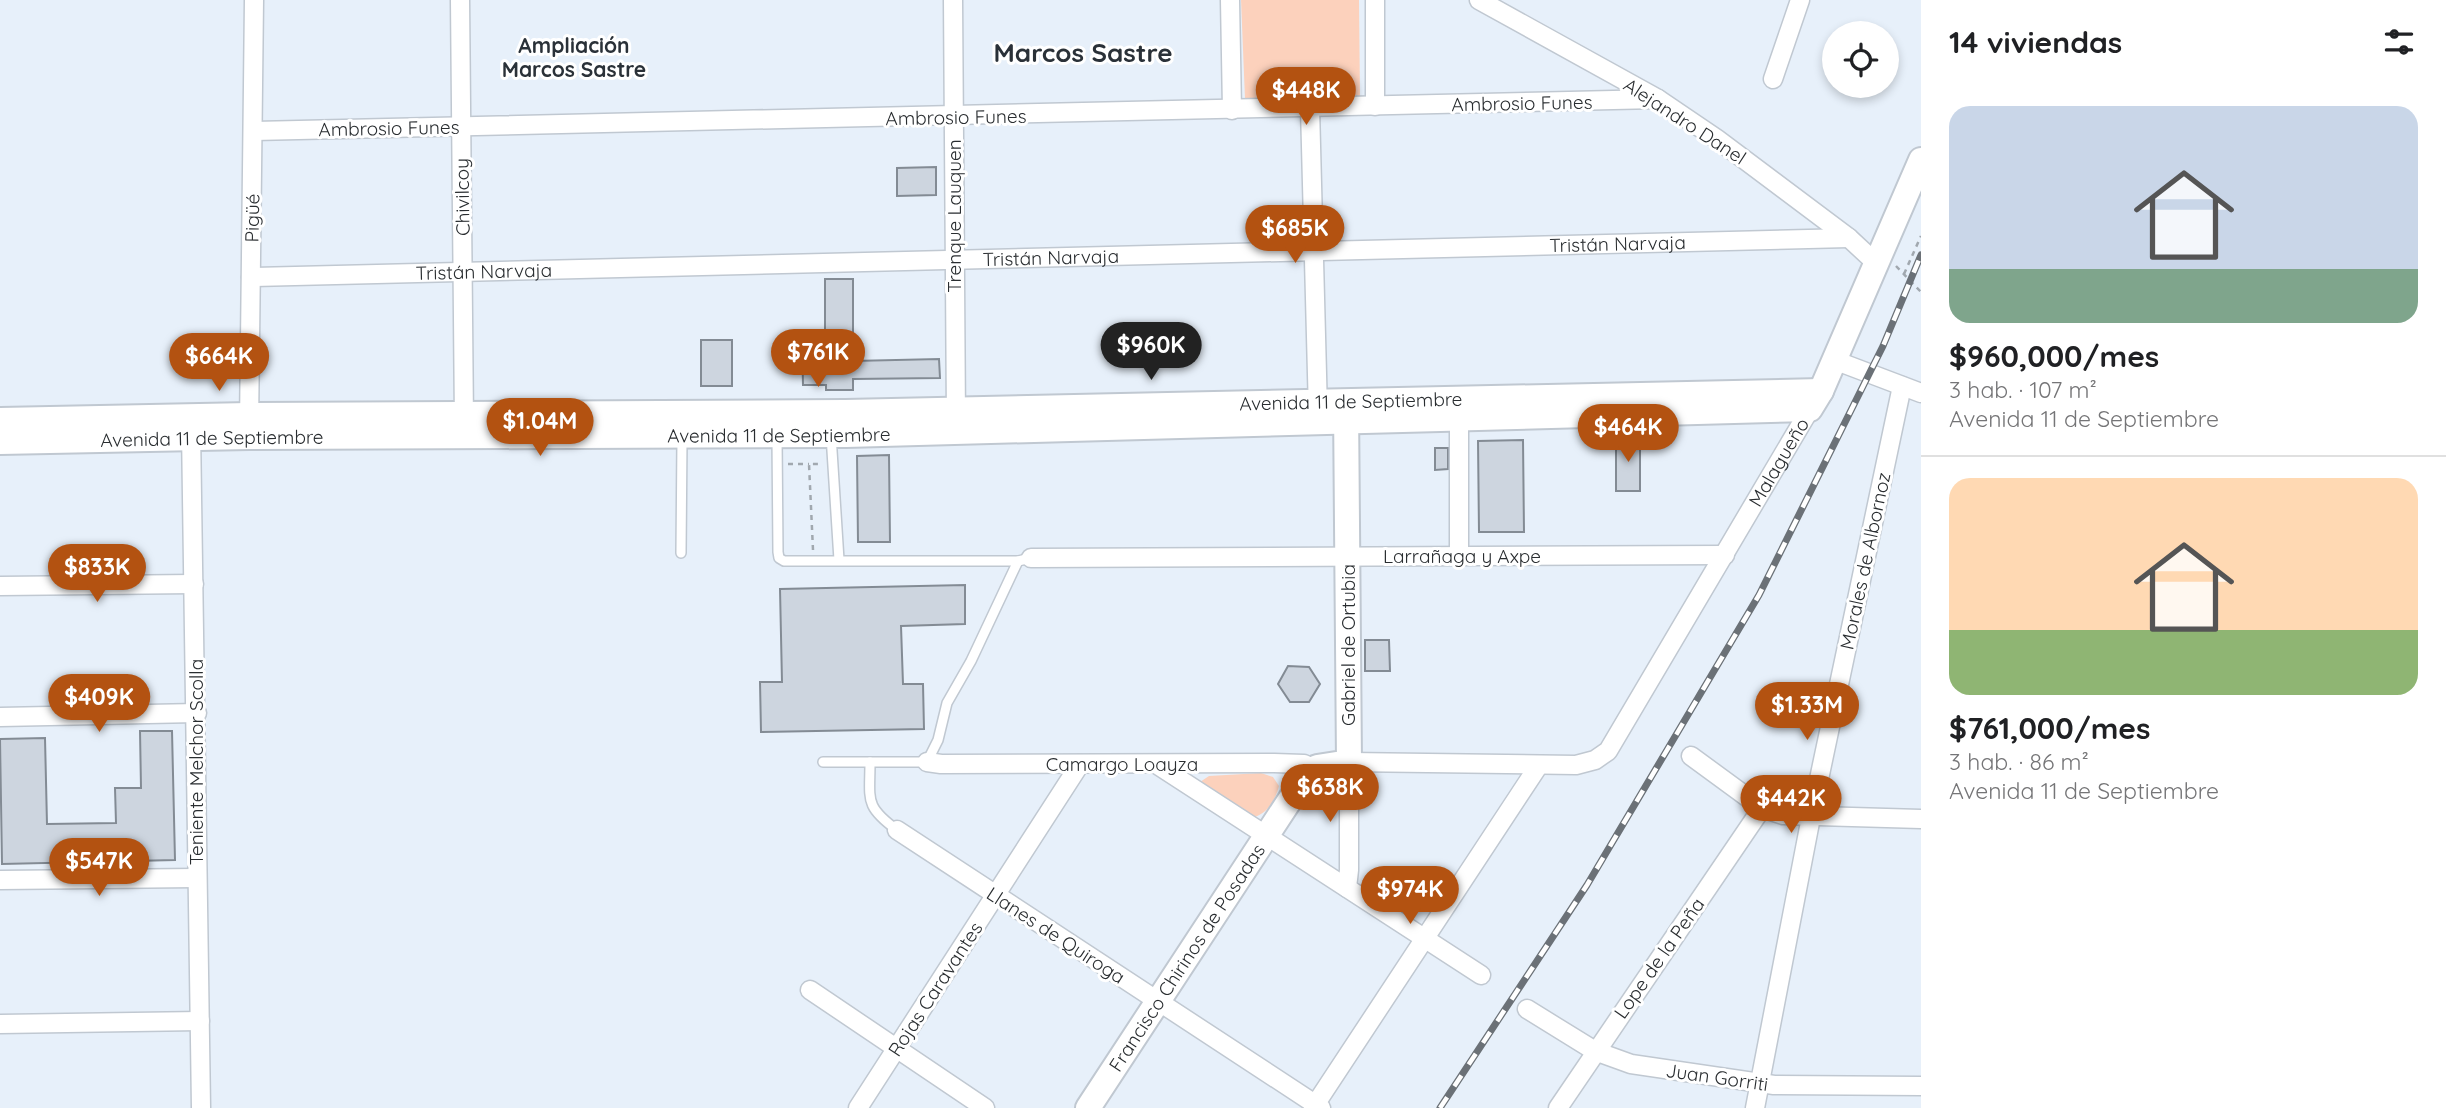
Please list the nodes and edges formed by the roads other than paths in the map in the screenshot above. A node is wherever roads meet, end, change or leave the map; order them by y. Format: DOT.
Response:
graph roads {
  1 [pos="254,0"];
  2 [pos="460,0"];
  3 [pos="953,0"];
  4 [pos="1230,0"];
  5 [pos="1375,0"];
  6 [pos="1479,0"];
  7 [pos="1800,0"];
  8 [pos="1773,79"];
  9 [pos="1658,99"];
  10 [pos="1375,106"];
  11 [pos="1310,108"];
  12 [pos="1232,110"];
  13 [pos="953,117"];
  14 [pos="461,127"];
  15 [pos="253,131"];
  16 [pos="1918,168"];
  17 [pos="1849,238"];
  18 [pos="1314,252"];
  19 [pos="1881,254"];
  20 [pos="954,261"];
  21 [pos="463,272"];
  22 [pos="251,277"];
  23 [pos="1834,360"];
  24 [pos="1902,386"];
  25 [pos="1921,393"];
  26 [pos="1815,400"];
  27 [pos="1346,410"];
  28 [pos="1318,411"];
  29 [pos="1459,418"];
  30 [pos="0,420"];
  31 [pos="956,420"];
  32 [pos="777,423"];
  33 [pos="831,423"];
  34 [pos="682,424"];
  35 [pos="464,425"];
  36 [pos="249,426"];
  37 [pos="191,427"];
  38 [pos="0,442"];
  39 [pos="681,553"];
  40 [pos="1725,555"];
  41 [pos="1459,556"];
  42 [pos="1347,557"];
  43 [pos="839,559"];
  44 [pos="1024,559"];
  45 [pos="194,584"];
  46 [pos="0,586"];
  47 [pos="197,713"];
  48 [pos="0,717"];
  49 [pos="1691,756"];
  50 [pos="822,762"];
  51 [pos="870,762"];
  52 [pos="928,762"];
  53 [pos="1349,762"];
  54 [pos="1080,764"];
  55 [pos="1156,764"];
  56 [pos="1539,765"];
  57 [pos="1315,769"];
  58 [pos="1762,808"];
  59 [pos="1811,817"];
  60 [pos="1921,819"];
  61 [pos="897,830"];
  62 [pos="1267,836"];
  63 [pos="197,878"];
  64 [pos="0,880"];
  65 [pos="1347,888"];
  66 [pos="996,895"];
  67 [pos="1424,939"];
  68 [pos="1481,975"];
  69 [pos="810,990"];
  70 [pos="1158,1001"];
  71 [pos="1527,1009"];
  72 [pos="200,1021"];
  73 [pos="0,1024"];
  74 [pos="897,1049"];
  75 [pos="1595,1051"];
  76 [pos="1760,1084"];
  77 [pos="1921,1086"];
  78 [pos="1317,1107"];
  79 [pos="201,1108"];
  80 [pos="858,1108"];
  81 [pos="985,1108"];
  82 [pos="1088,1108"];
  83 [pos="1558,1108"];
  84 [pos="1755,1108"];
  1 -- 15 [label="street, Pigüé"];
  2 -- 14 [label="street, Chivilcoy"];
  3 -- 13 [label="street, Trenque Lauquen"];
  4 -- 12 [label="street"];
  5 -- 10 [label="street"];
  6 -- 9 [label="street, Alejandro Danel"];
  7 -- 8 [label="street"];
  9 -- 10 [label="street, Ambrosio Funes"];
  9 -- 17 [label="street, Alejandro Danel"];
  10 -- 11 [label="street, Ambrosio Funes"];
  11 -- 12 [label="street, Ambrosio Funes"];
  11 -- 18 [label="street"];
  12 -- 13 [label="street, Ambrosio Funes"];
  13 -- 14 [label="street, Ambrosio Funes"];
  13 -- 20 [label="street, Trenque Lauquen"];
  14 -- 15 [label="street, Ambrosio Funes"];
  14 -- 21 [label="street, Chivilcoy"];
  15 -- 22 [label="street, Pigüé"];
  16 -- 19 [label="main road, Malagueño"];
  17 -- 18 [label="street, Tristán Narvaja"];
  17 -- 19 [label="street, Alejandro Danel"];
  18 -- 20 [label="street, Tristán Narvaja"];
  18 -- 28 [label="street"];
  19 -- 23 [label="main road, Malagueño"];
  20 -- 21 [label="street, Tristán Narvaja"];
  20 -- 31 [label="street, Trenque Lauquen"];
  21 -- 22 [label="street, Tristán Narvaja"];
  21 -- 35 [label="street, Chivilcoy"];
  22 -- 36 [label="street, Pigüé"];
  23 -- 24 [label="street"];
  23 -- 26 [label="main road, Malagueño"];
  24 -- 25 [label="street"];
  24 -- 59 [label="street, Morales de Albornoz"];
  26 -- 27 [label="main road, Avenida 11 de Septiembre"];
  26 -- 29 [label="main road, Avenida 11 de Septiembre"];
  26 -- 40 [label="street, Malagueño"];
  27 -- 28 [label="main road, Avenida 11 de Septiembre"];
  27 -- 29 [label="main road, Avenida 11 de Septiembre"];
  27 -- 42 [label="main road, Gabriel de Ortubia"];
  28 -- 31 [label="main road, Avenida 11 de Septiembre"];
  29 -- 41 [label="street"];
  30 -- 37 [label="main road, Avenida 11 de Septiembre"];
  31 -- 33 [label="main road, Avenida 11 de Septiembre"];
  32 -- 33 [label="main road, Avenida 11 de Septiembre"];
  32 -- 34 [label="main road, Avenida 11 de Septiembre"];
  32 -- 43 [label="lane"];
  33 -- 43 [label="lane"];
  34 -- 35 [label="main road, Avenida 11 de Septiembre"];
  34 -- 39 [label="lane"];
  35 -- 36 [label="main road, Avenida 11 de Septiembre"];
  36 -- 37 [label="main road, Avenida 11 de Septiembre"];
  37 -- 38 [label="main road, Avenida 11 de Septiembre"];
  37 -- 45 [label="street, Teniente Melchor Scolla"];
  40 -- 41 [label="street, Larrañaga y Axpe"];
  40 -- 56 [label="street, Malagueño"];
  41 -- 42 [label="street, Larrañaga y Axpe"];
  42 -- 44 [label="street, Larrañaga y Axpe"];
  42 -- 53 [label="main road, Gabriel de Ortubia"];
  43 -- 44 [label="lane"];
  44 -- 52 [label="lane"];
  45 -- 46 [label="street"];
  45 -- 47 [label="street, Teniente Melchor Scolla"];
  47 -- 48 [label="street"];
  47 -- 63 [label="street, Teniente Melchor Scolla"];
  49 -- 58 [label="street"];
  50 -- 51 [label="lane"];
  51 -- 52 [label="lane"];
  51 -- 61 [label="lane"];
  52 -- 54 [label="street, Camargo Loayza"];
  53 -- 56 [label="street"];
  53 -- 57 [label="main road"];
  53 -- 65 [label="street, Gabriel de Ortubia"];
  54 -- 55 [label="street, Camargo Loayza"];
  54 -- 66 [label="street, Rojas Caravantes"];
  55 -- 57 [label="street, Camargo Loayza"];
  55 -- 62 [label="street"];
  56 -- 67 [label="street"];
  57 -- 62 [label="main road, Francisco Chirinos de Posadas"];
  58 -- 59 [label="street"];
  58 -- 75 [label="street, Lope de la Peña"];
  59 -- 60 [label="street"];
  59 -- 76 [label="street, Morales de Albornoz"];
  61 -- 66 [label="street, Llanes de Quiroga"];
  62 -- 65 [label="street"];
  62 -- 70 [label="main road, Francisco Chirinos de Posadas"];
  63 -- 64 [label="street"];
  63 -- 72 [label="street, Teniente Melchor Scolla"];
  65 -- 67 [label="street"];
  66 -- 70 [label="street, Llanes de Quiroga"];
  66 -- 74 [label="street, Rojas Caravantes"];
  67 -- 68 [label="street"];
  67 -- 78 [label="street"];
  69 -- 74 [label="street"];
  70 -- 78 [label="street, Llanes de Quiroga"];
  70 -- 82 [label="main road, Francisco Chirinos de Posadas"];
  71 -- 75 [label="street, Juan Gorriti"];
  72 -- 73 [label="street"];
  72 -- 79 [label="street, Teniente Melchor Scolla"];
  74 -- 80 [label="street, Rojas Caravantes"];
  74 -- 81 [label="street"];
  75 -- 76 [label="street, Juan Gorriti"];
  75 -- 83 [label="street, Lope de la Peña"];
  76 -- 77 [label="street, Juan Gorriti"];
  76 -- 84 [label="street, Morales de Albornoz"];
}
